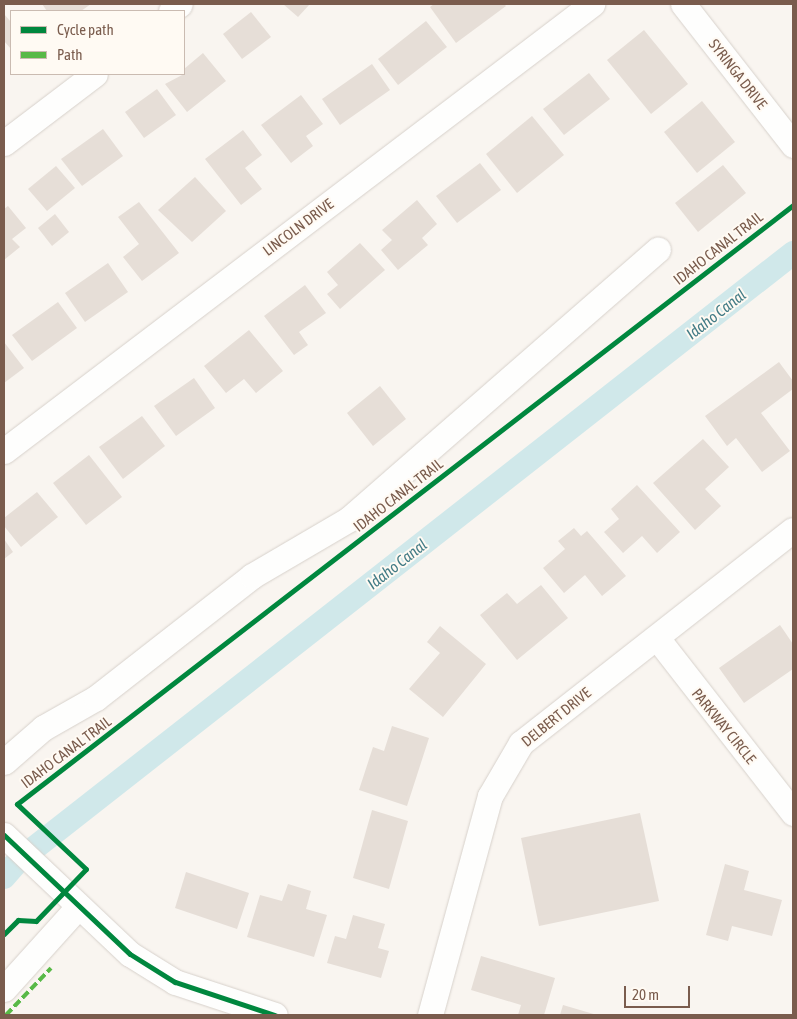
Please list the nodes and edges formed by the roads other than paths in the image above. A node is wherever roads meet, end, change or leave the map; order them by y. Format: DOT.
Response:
graph roads {
  1 [pos="592,4"];
  2 [pos="683,4"];
  3 [pos="94,75"];
  4 [pos="4,143"];
  5 [pos="793,145"];
  6 [pos="658,249"];
  7 [pos="4,451"];
  8 [pos="793,530"];
  9 [pos="657,638"];
  10 [pos="4,762"];
  11 [pos="793,812"];
  12 [pos="4,835"];
  13 [pos="77,908"];
  14 [pos="4,989"];
  15 [pos="274,1015"];
  16 [pos="430,1015"];
  1 -- 7 [label="street, LINCOLN DRIVE"];
  2 -- 5 [label="street, SYRINGA DRIVE"];
  3 -- 4 [label="street"];
  6 -- 10 [label="street"];
  8 -- 9 [label="street, DELBERT DRIVE"];
  9 -- 11 [label="street, PARKWAY CIRCLE"];
  9 -- 16 [label="street, DELBERT DRIVE"];
  12 -- 13 [label="street"];
  13 -- 14 [label="street"];
  13 -- 15 [label="street"];
}
